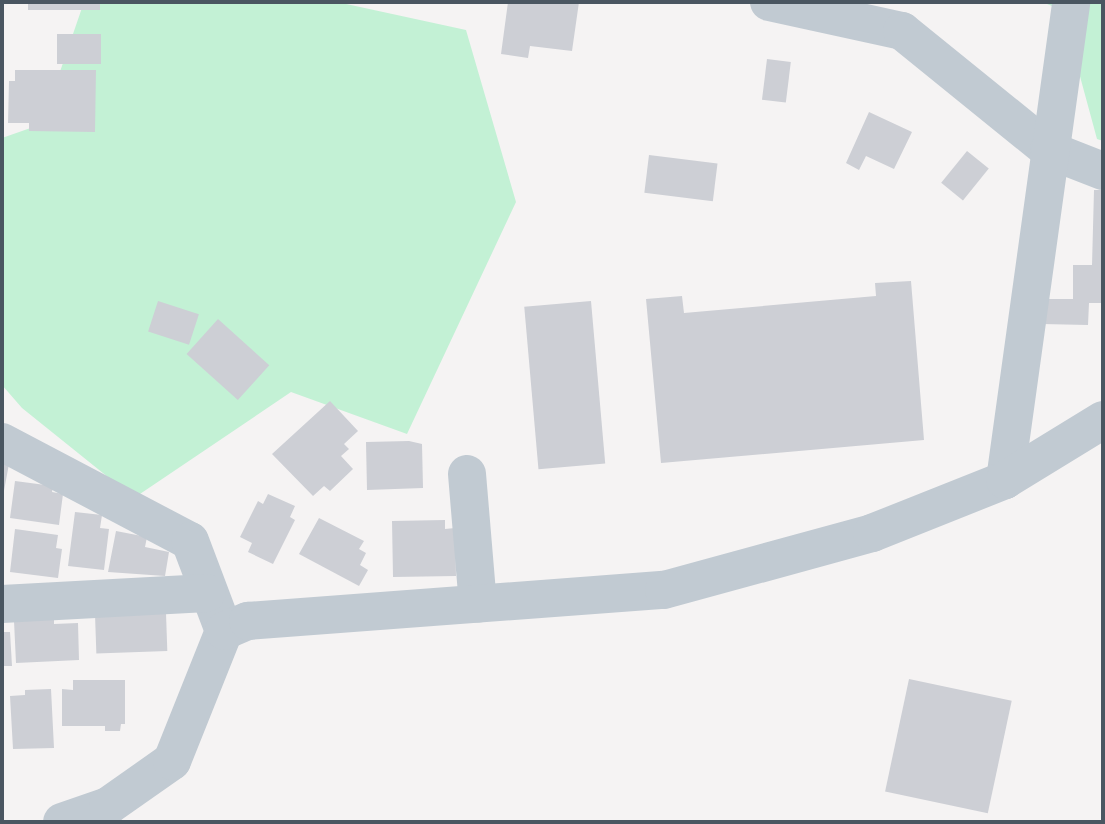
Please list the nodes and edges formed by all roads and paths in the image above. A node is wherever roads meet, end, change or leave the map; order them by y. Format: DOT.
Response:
graph roads {
  1 [pos="769,2"];
  2 [pos="1071,2"];
  3 [pos="1049,150"];
  4 [pos="1103,172"];
  5 [pos="1103,420"];
  6 [pos="2,442"];
  7 [pos="467,474"];
  8 [pos="1005,480"];
  9 [pos="207,593"];
  10 [pos="2,604"];
  11 [pos="478,604"];
  12 [pos="225,631"];
  13 [pos="62,822"];
  1 -- 3 [label="street"];
  2 -- 3 [label="street"];
  3 -- 4 [label="street"];
  3 -- 8 [label="street"];
  5 -- 8 [label="street"];
  6 -- 9 [label="street"];
  7 -- 11 [label="street"];
  8 -- 11 [label="street"];
  9 -- 10 [label="street"];
  9 -- 12 [label="street"];
  11 -- 12 [label="street"];
  12 -- 13 [label="street"];
}
